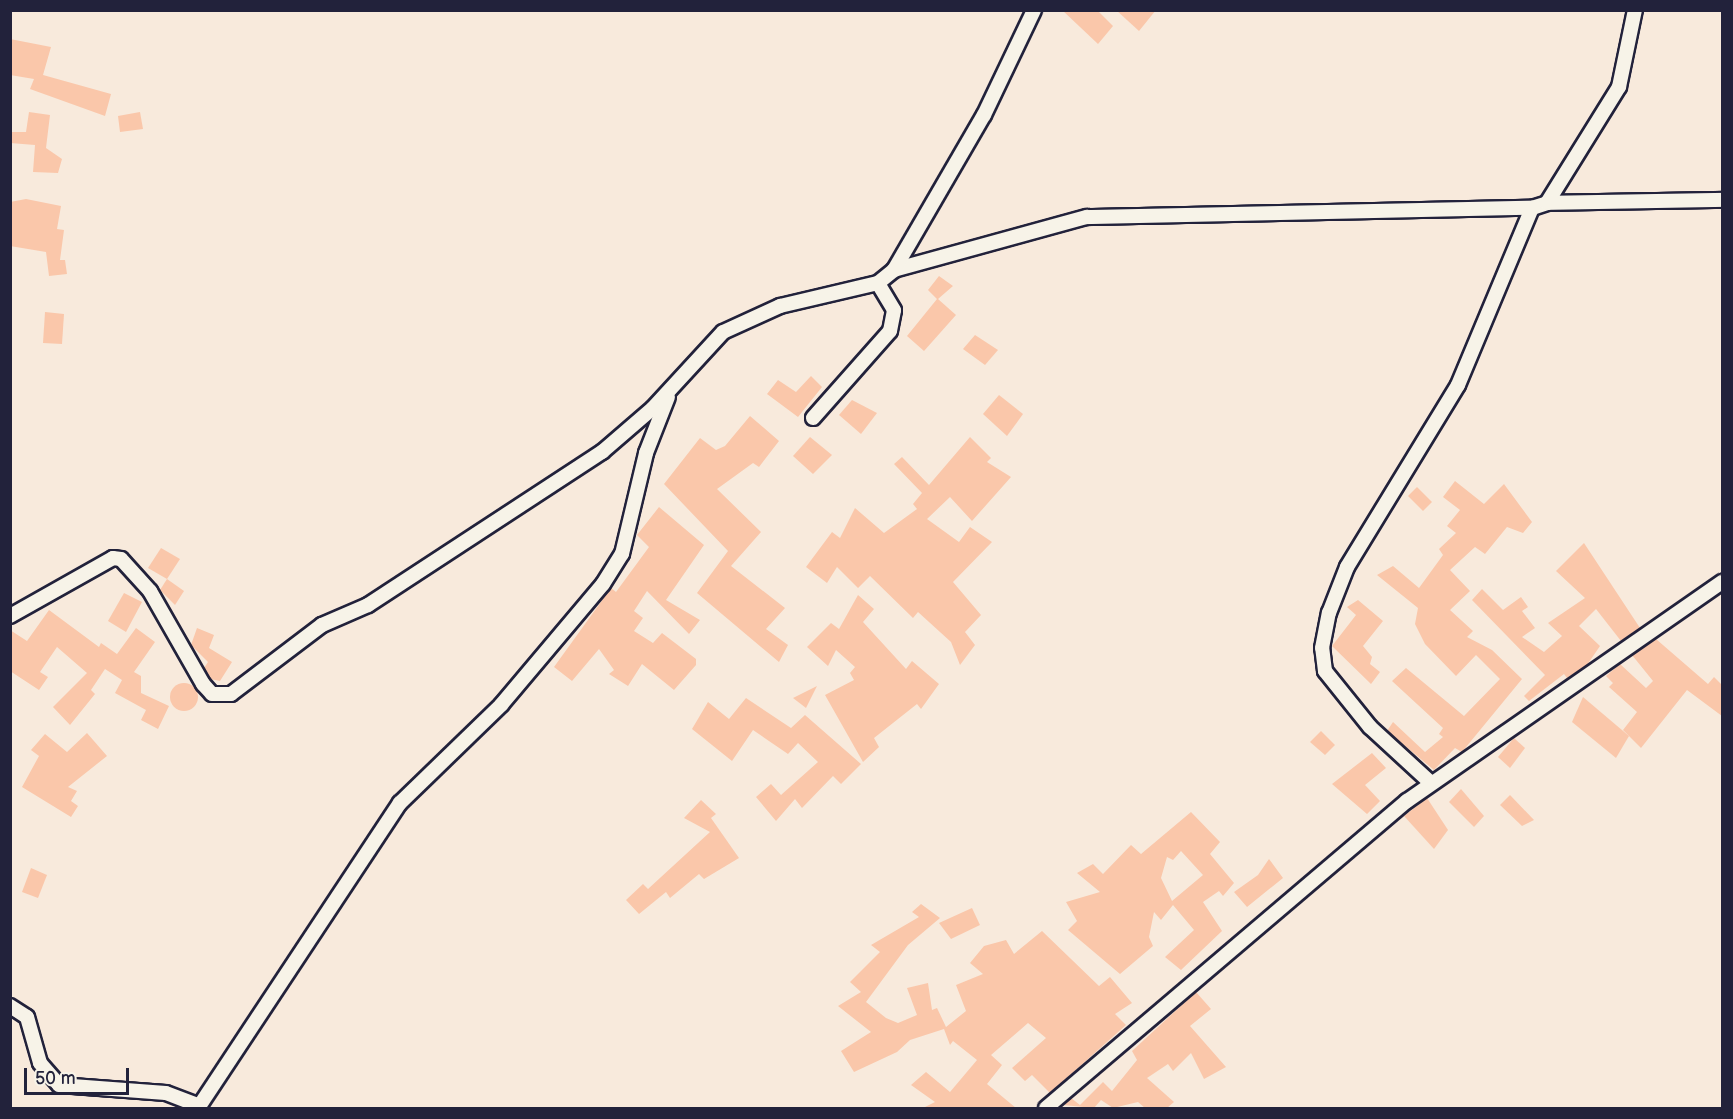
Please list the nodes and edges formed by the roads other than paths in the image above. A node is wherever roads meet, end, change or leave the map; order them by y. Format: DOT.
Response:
graph roads {
  1 [pos="1034,10"];
  2 [pos="1635,10"];
  3 [pos="1722,200"];
  4 [pos="1547,203"];
  5 [pos="1532,208"];
  6 [pos="894,270"];
  7 [pos="878,283"];
  8 [pos="672,385"];
  9 [pos="813,418"];
  10 [pos="1722,582"];
  11 [pos="10,616"];
  12 [pos="1431,783"];
  13 [pos="10,1006"];
  14 [pos="199,1107"];
  15 [pos="1046,1108"];
  1 -- 6 [label="street"];
  2 -- 4 [label="street"];
  3 -- 4 [label="street"];
  4 -- 5 [label="street"];
  5 -- 6 [label="street"];
  5 -- 12 [label="street"];
  6 -- 7 [label="street"];
  7 -- 8 [label="street"];
  7 -- 9 [label="street"];
  8 -- 11 [label="street"];
  8 -- 14 [label="street"];
  10 -- 12 [label="street"];
  12 -- 15 [label="street"];
  13 -- 14 [label="street"];
}
